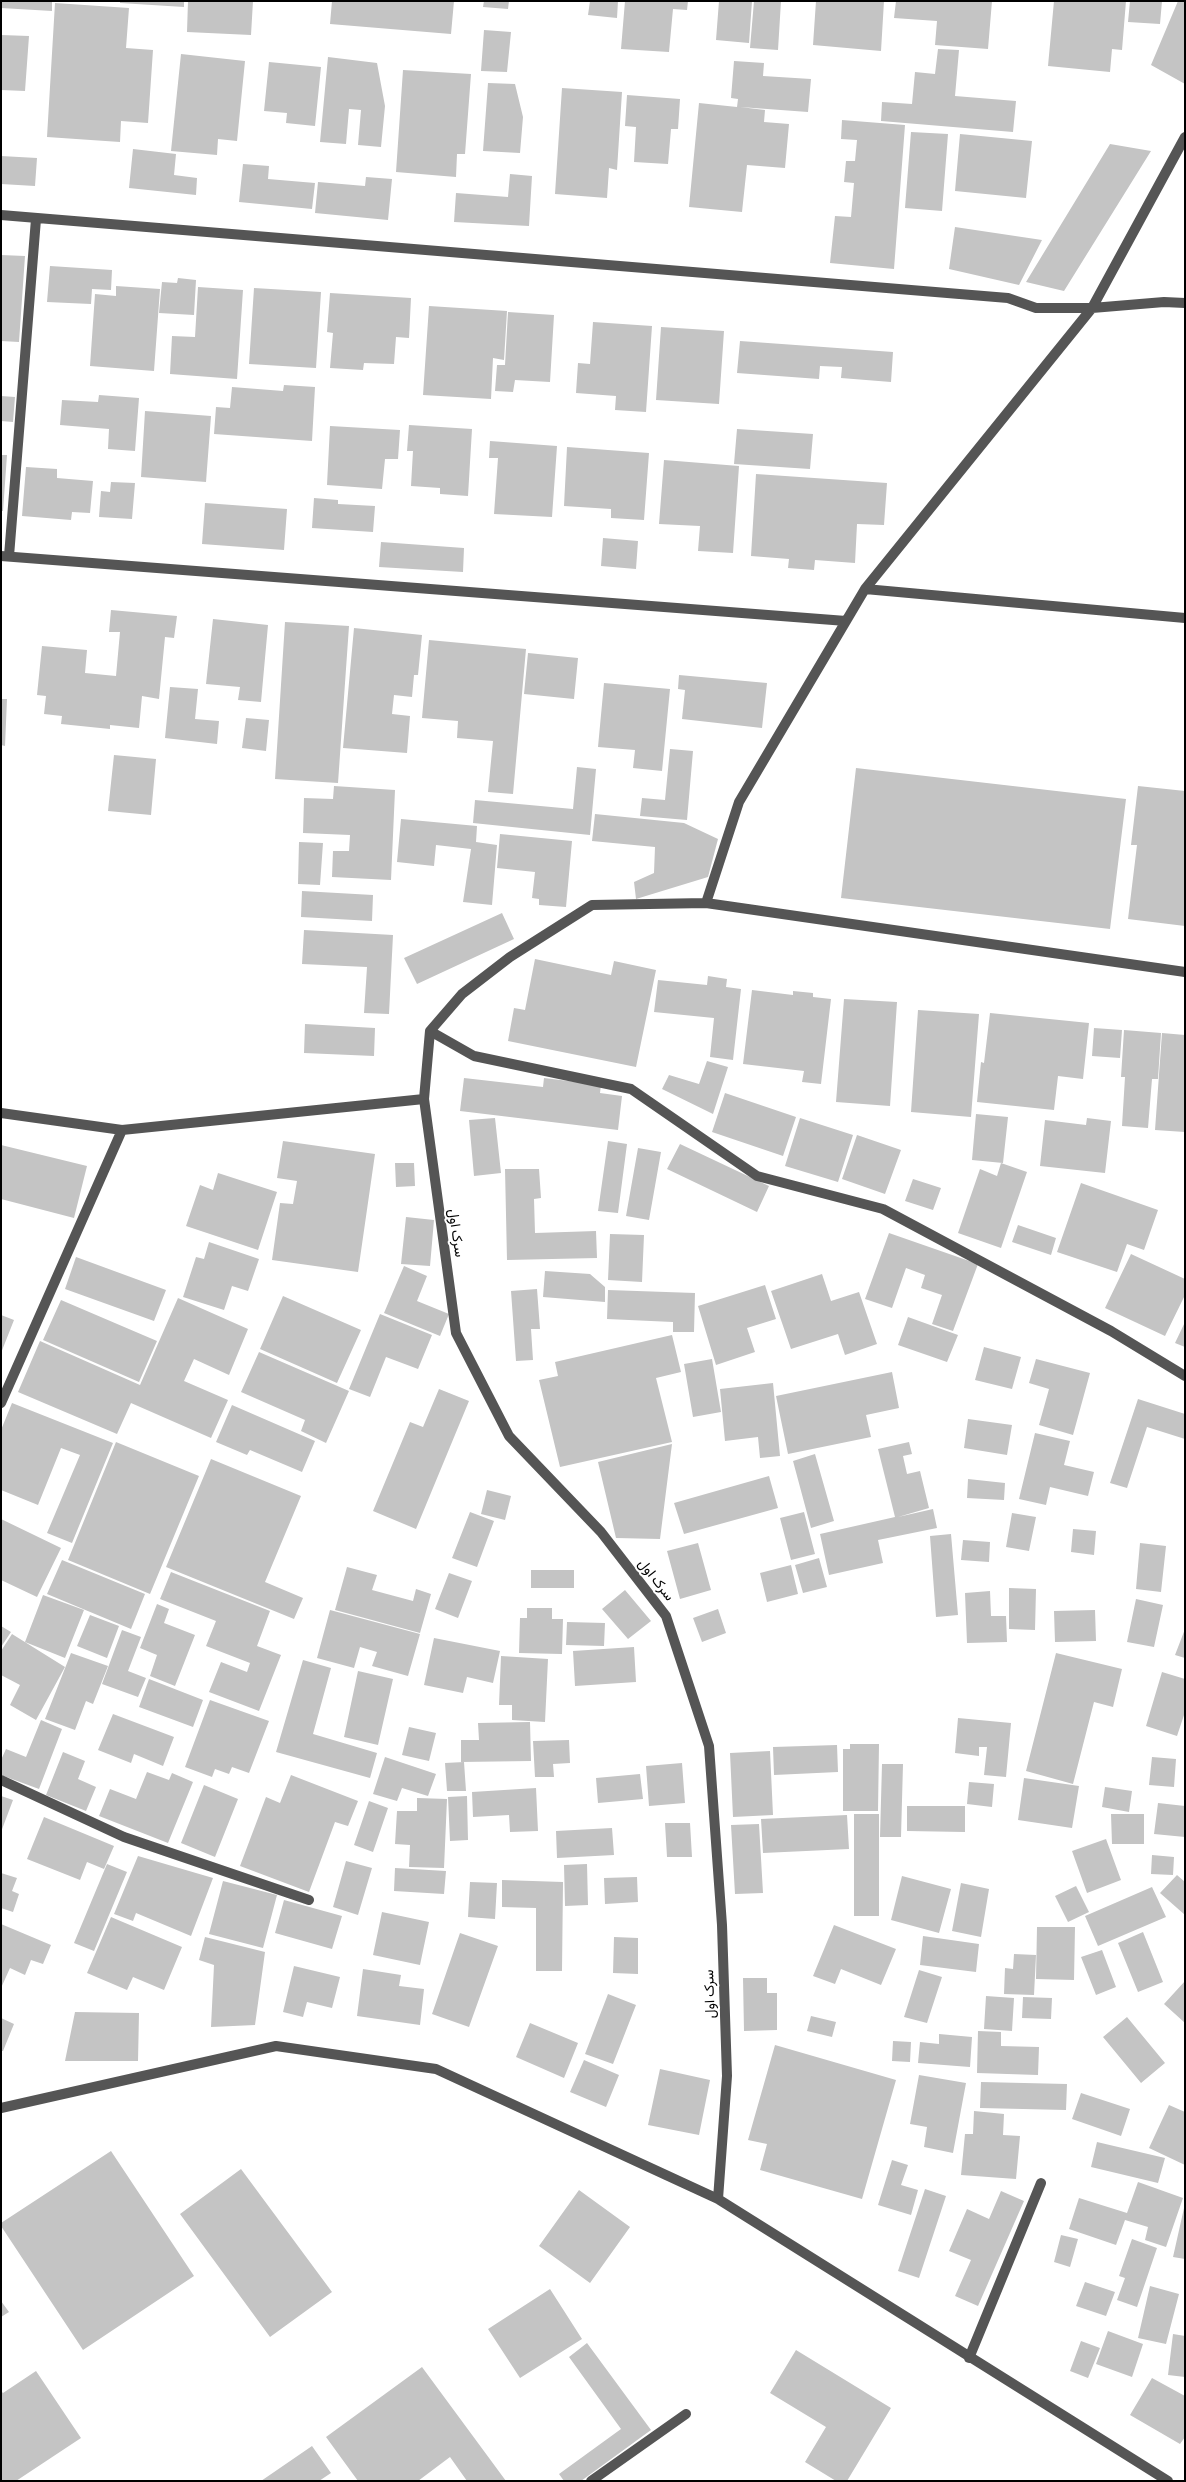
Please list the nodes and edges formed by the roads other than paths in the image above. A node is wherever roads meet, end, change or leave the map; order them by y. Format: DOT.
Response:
graph roads {
  1 [pos="1185,137"];
  2 [pos="1,215"];
  3 [pos="36,219"];
  4 [pos="1185,303"];
  5 [pos="1092,308"];
  6 [pos="5,556"];
  7 [pos="865,589"];
  8 [pos="1185,618"];
  9 [pos="846,621"];
  10 [pos="706,904"];
  11 [pos="1185,972"];
  12 [pos="430,1031"];
  13 [pos="424,1099"];
  14 [pos="1,1113"];
  15 [pos="122,1130"];
  16 [pos="1185,1376"];
  17 [pos="1,1403"];
  18 [pos="1,1780"];
  19 [pos="309,1900"];
  20 [pos="1,2108"];
  21 [pos="1041,2183"];
  22 [pos="718,2199"];
  23 [pos="969,2358"];
  24 [pos="686,2414"];
  25 [pos="591,2481"];
  26 [pos="1168,2481"];
  1 -- 5 [label="street"];
  2 -- 3 [label="street"];
  3 -- 5 [label="street"];
  3 -- 6 [label="street"];
  4 -- 5 [label="street"];
  5 -- 7 [label="street"];
  6 -- 9 [label="street"];
  7 -- 8 [label="street"];
  7 -- 9 [label="street"];
  9 -- 10 [label="street"];
  10 -- 11 [label="street"];
  10 -- 12 [label="street"];
  12 -- 13 [label="street, سرک اول"];
  12 -- 16 [label="street"];
  13 -- 15 [label="street"];
  13 -- 22 [label="street, سرک اول"];
  14 -- 15 [label="street"];
  15 -- 17 [label="street"];
  18 -- 19 [label="street"];
  20 -- 22 [label="street"];
  21 -- 23 [label="street"];
  22 -- 23 [label="street"];
  23 -- 26 [label="street"];
  24 -- 25 [label="street"];
}
